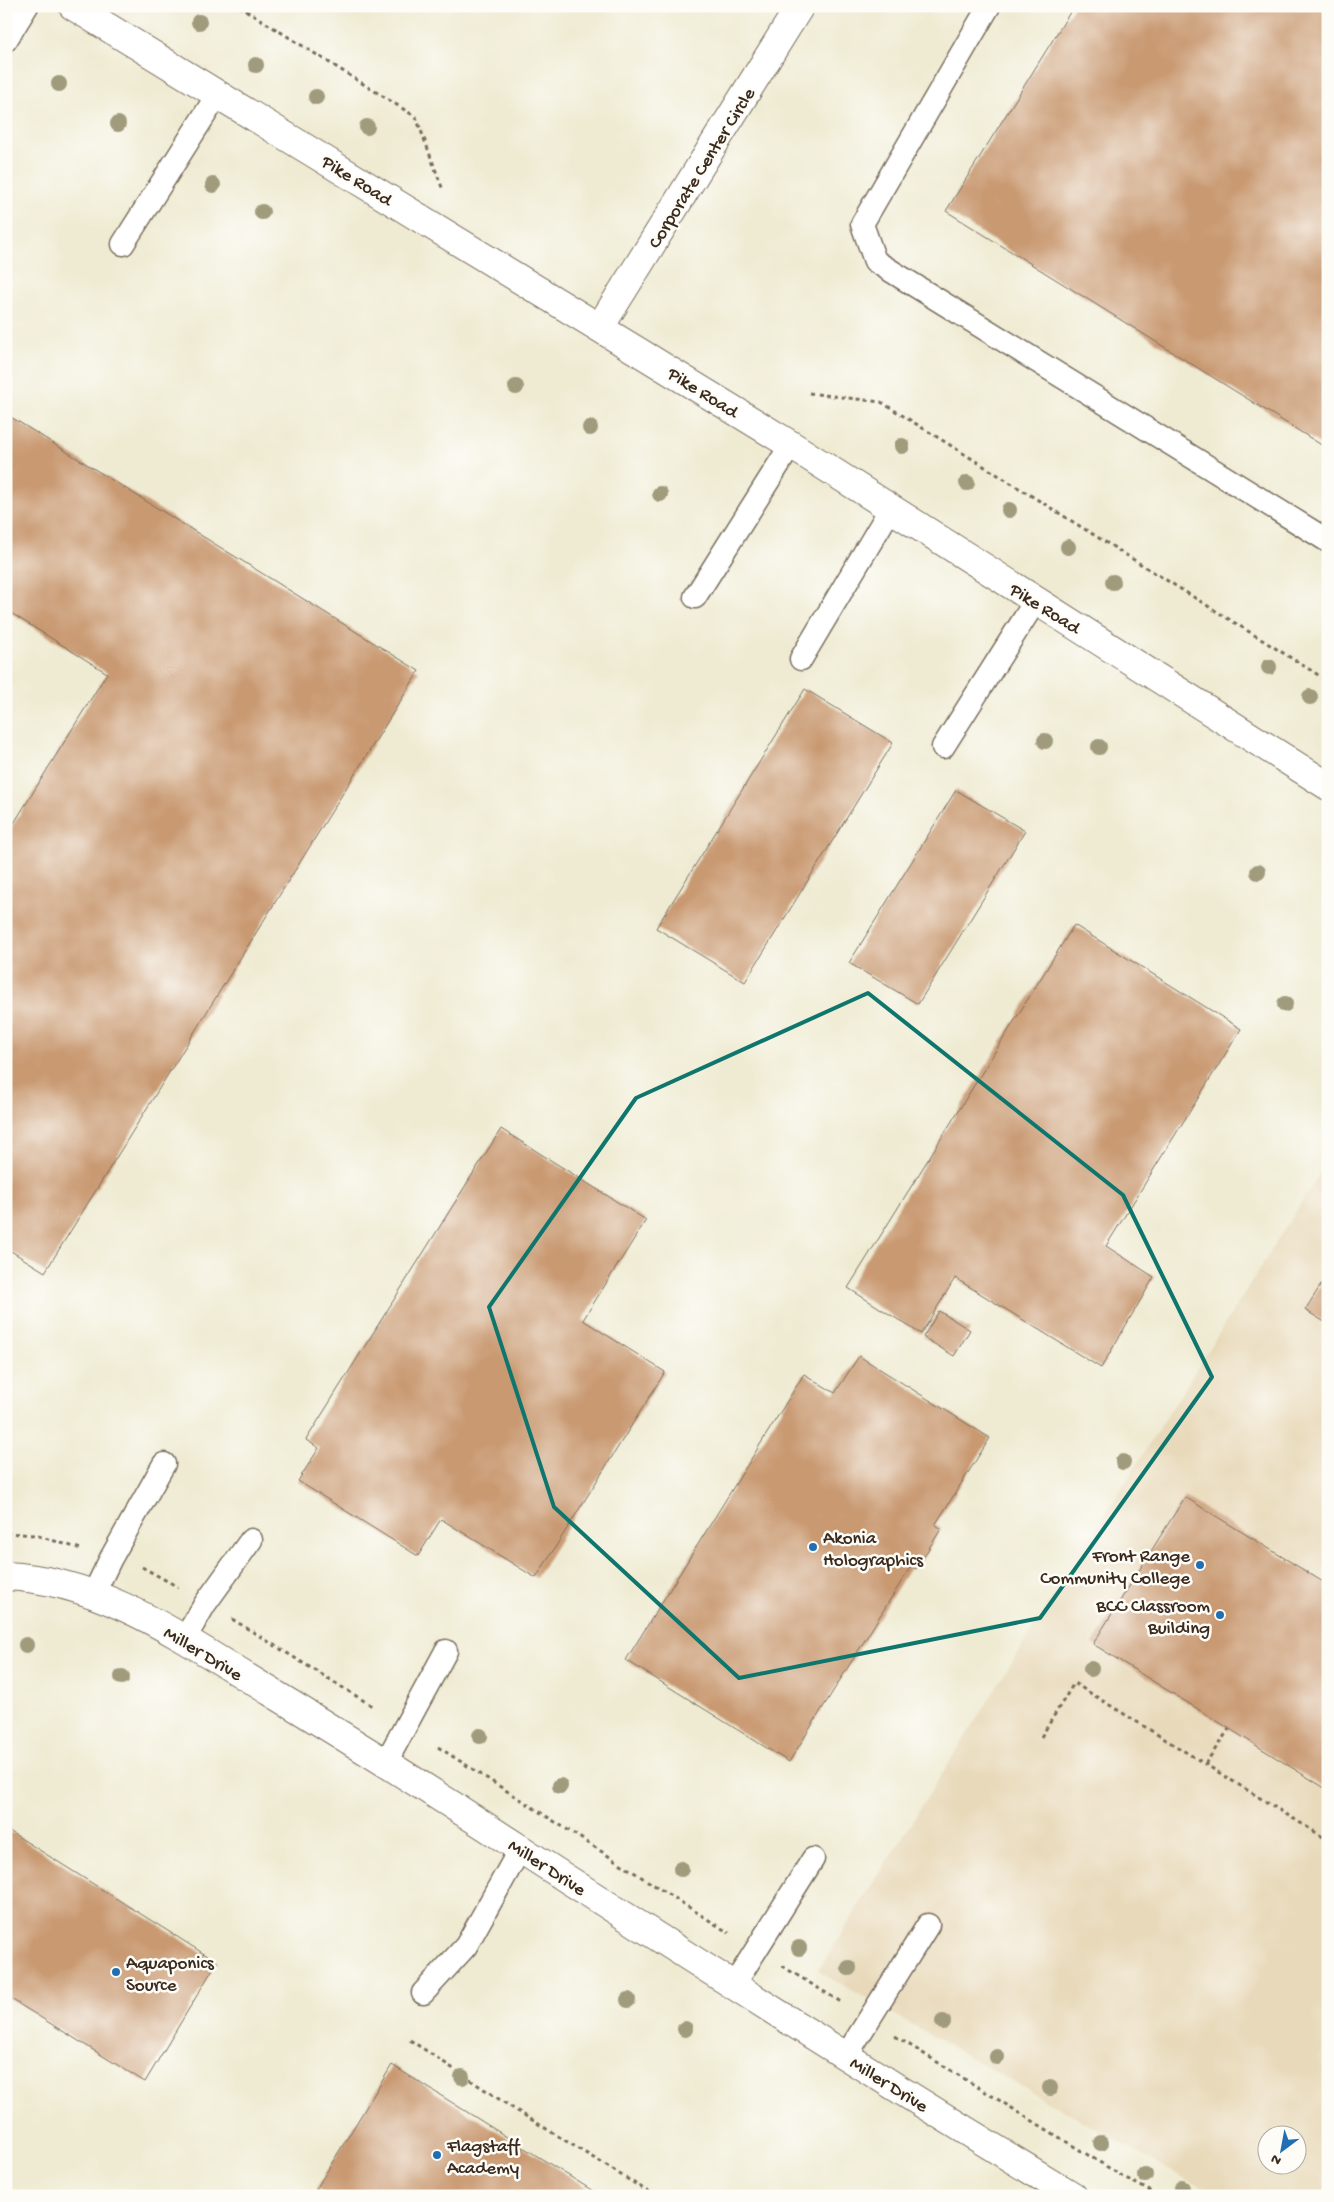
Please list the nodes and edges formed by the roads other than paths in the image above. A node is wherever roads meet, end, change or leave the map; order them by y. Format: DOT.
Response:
graph roads {
  1 [pos="28,6"];
  2 [pos="73,6"];
  3 [pos="800,6"];
  4 [pos="989,6"];
  5 [pos="6,40"];
  6 [pos="218,94"];
  7 [pos="123,244"];
  8 [pos="600,327"];
  9 [pos="791,445"];
  10 [pos="891,508"];
  11 [pos="1328,541"];
  12 [pos="695,597"];
  13 [pos="1036,600"];
  14 [pos="801,659"];
  15 [pos="943,747"];
  16 [pos="1328,786"];
  17 [pos="164,1464"];
  18 [pos="251,1540"];
  19 [pos="6,1576"];
  20 [pos="92,1595"];
  21 [pos="184,1640"];
  22 [pos="446,1651"];
  23 [pos="386,1762"];
  24 [pos="520,1849"];
  25 [pos="813,1859"];
  26 [pos="928,1925"];
  27 [pos="734,1985"];
  28 [pos="423,1993"];
  29 [pos="846,2056"];
  30 [pos="1073,2196"];
  1 -- 5 [label="lane"];
  2 -- 6 [label="street, Pike Road"];
  3 -- 8 [label="street, Corporate Center Circle"];
  4 -- 11 [label="lane"];
  6 -- 7 [label="lane"];
  6 -- 8 [label="street, Pike Road"];
  8 -- 9 [label="street, Pike Road"];
  9 -- 10 [label="street, Pike Road"];
  9 -- 12 [label="lane"];
  10 -- 13 [label="street, Pike Road"];
  10 -- 14 [label="lane"];
  13 -- 15 [label="lane"];
  13 -- 16 [label="street, Pike Road"];
  17 -- 20 [label="lane"];
  18 -- 21 [label="lane"];
  19 -- 20 [label="street, Miller Drive"];
  20 -- 21 [label="street, Miller Drive"];
  21 -- 23 [label="street, Miller Drive"];
  22 -- 23 [label="lane"];
  23 -- 24 [label="street, Miller Drive"];
  24 -- 27 [label="street, Miller Drive"];
  24 -- 28 [label="lane"];
  25 -- 27 [label="lane"];
  26 -- 29 [label="lane"];
  27 -- 29 [label="street, Miller Drive"];
  29 -- 30 [label="street, Miller Drive"];
}
